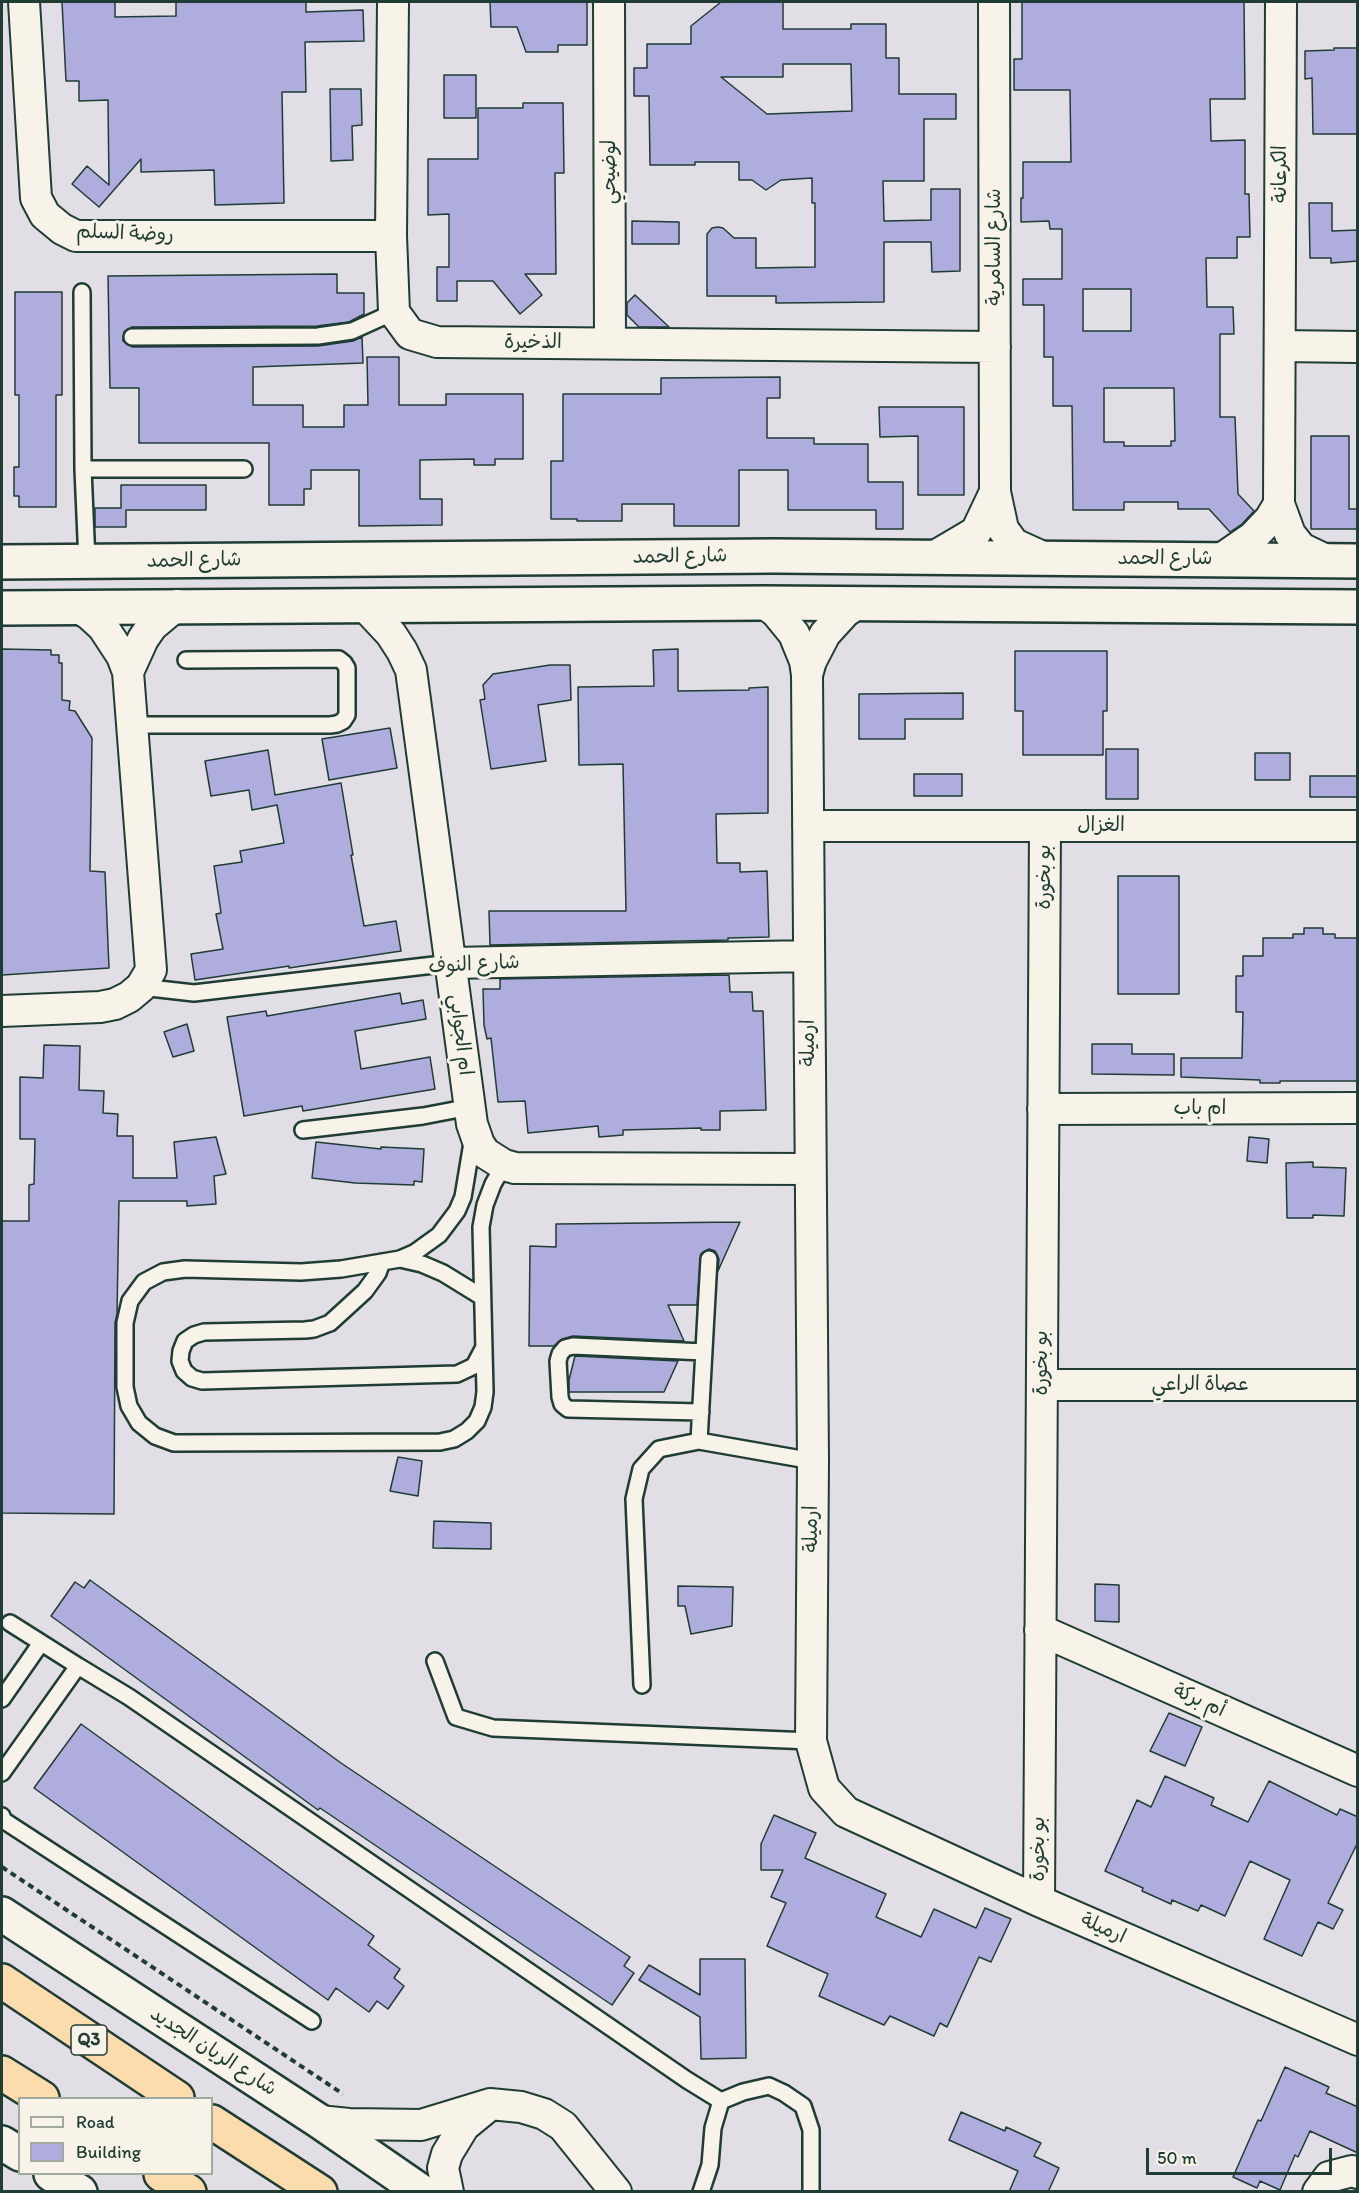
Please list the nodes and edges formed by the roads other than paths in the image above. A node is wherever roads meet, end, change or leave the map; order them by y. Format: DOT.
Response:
graph roads {
  1 [pos="24,2"];
  2 [pos="393,2"];
  3 [pos="609,2"];
  4 [pos="994,2"];
  5 [pos="1281,2"];
  6 [pos="391,236"];
  7 [pos="82,292"];
  8 [pos="394,312"];
  9 [pos="132,337"];
  10 [pos="610,343"];
  11 [pos="1281,346"];
  12 [pos="995,347"];
  13 [pos="1358,347"];
  14 [pos="83,469"];
  15 [pos="244,469"];
  16 [pos="995,492"];
  17 [pos="1279,504"];
  18 [pos="932,558"];
  19 [pos="1047,559"];
  20 [pos="1221,559"];
  21 [pos="1342,560"];
  22 [pos="2,562"];
  23 [pos="87,562"];
  24 [pos="764,603"];
  25 [pos="858,603"];
  26 [pos="177,605"];
  27 [pos="364,605"];
  28 [pos="76,606"];
  29 [pos="1358,607"];
  30 [pos="2,608"];
  31 [pos="186,660"];
  32 [pos="128,672"];
  33 [pos="807,675"];
  34 [pos="132,725"];
  35 [pos="808,826"];
  36 [pos="1045,826"];
  37 [pos="1358,826"];
  38 [pos="809,956"];
  39 [pos="451,963"];
  40 [pos="141,987"];
  41 [pos="2,1011"];
  42 [pos="1358,1108"];
  43 [pos="1043,1109"];
  44 [pos="472,1121"];
  45 [pos="303,1130"];
  46 [pos="504,1165"];
  47 [pos="810,1169"];
  48 [pos="400,1258"];
  49 [pos="709,1258"];
  50 [pos="382,1262"];
  51 [pos="482,1297"];
  52 [pos="483,1349"];
  53 [pos="704,1352"];
  54 [pos="1042,1385"];
  55 [pos="1358,1385"];
  56 [pos="700,1412"];
  57 [pos="699,1441"];
  58 [pos="813,1461"];
  59 [pos="10,1623"];
  60 [pos="1040,1630"];
  61 [pos="41,1643"];
  62 [pos="435,1661"];
  63 [pos="78,1666"];
  64 [pos="642,1685"];
  65 [pos="2,1699"];
  66 [pos="811,1741"];
  67 [pos="1358,1771"];
  68 [pos="2,1773"];
  69 [pos="2,1816"];
  70 [pos="1039,1901"];
  71 [pos="2,1914"];
  72 [pos="2,1981"];
  73 [pos="312,2021"];
  74 [pos="1358,2040"];
  75 [pos="2,2073"];
  76 [pos="40,2097"];
  77 [pos="176,2097"];
  78 [pos="721,2101"];
  79 [pos="490,2104"];
  80 [pos="319,2121"];
  81 [pos="213,2123"];
  82 [pos="2,2143"];
  83 [pos="18,2153"];
  84 [pos="1358,2173"];
  85 [pos="53,2175"];
  86 [pos="163,2175"];
  87 [pos="80,2192"];
  88 [pos="189,2192"];
  89 [pos="320,2192"];
  90 [pos="422,2192"];
  91 [pos="448,2192"];
  92 [pos="616,2192"];
  93 [pos="701,2192"];
  94 [pos="811,2192"];
  95 [pos="1318,2192"];
  1 -- 6 [label="street, روضة السلم"];
  2 -- 6 [label="street"];
  3 -- 10 [label="street, لوضيحي"];
  4 -- 12 [label="street, شارع السامرية"];
  5 -- 11 [label="street, الكرعانة"];
  6 -- 8 [label="street"];
  7 -- 14 [label="lane"];
  8 -- 9 [label="lane"];
  8 -- 10 [label="street, الذخيرة"];
  10 -- 12 [label="street, الذخيرة"];
  11 -- 13 [label="street"];
  11 -- 17 [label="street, الكرعانة"];
  12 -- 16 [label="street, شارع السامرية"];
  14 -- 15 [label="lane"];
  14 -- 23 [label="lane"];
  16 -- 18 [label="street, شارع السامرية"];
  16 -- 19 [label="street, شارع السامرية"];
  17 -- 20 [label="street"];
  17 -- 21 [label="street, الكرعانة"];
  18 -- 19 [label="street, شارع الحمد"];
  18 -- 23 [label="street, شارع الحمد"];
  19 -- 20 [label="street, شارع الحمد"];
  20 -- 21 [label="street, شارع الحمد"];
  22 -- 23 [label="street, شارع الحمد"];
  24 -- 25 [label="street"];
  24 -- 27 [label="street"];
  24 -- 33 [label="street, ارميلة"];
  25 -- 29 [label="street"];
  25 -- 33 [label="street, ارميلة"];
  26 -- 27 [label="street"];
  26 -- 28 [label="street"];
  26 -- 32 [label="street"];
  27 -- 39 [label="street, ام الجوابي"];
  28 -- 30 [label="street"];
  28 -- 32 [label="street"];
  31 -- 34 [label="lane"];
  32 -- 34 [label="street"];
  33 -- 35 [label="street, ارميلة"];
  34 -- 40 [label="street"];
  35 -- 36 [label="street, الغزال"];
  35 -- 38 [label="street, ارميلة"];
  36 -- 37 [label="street, الغزال"];
  36 -- 43 [label="street, بو بخورة"];
  38 -- 39 [label="street, شارع النوف"];
  38 -- 47 [label="street, ارميلة"];
  39 -- 40 [label="lane, شارع النوف"];
  39 -- 44 [label="street, ام الجوابي"];
  40 -- 41 [label="street"];
  42 -- 43 [label="street, ام باب"];
  43 -- 54 [label="street, بو بخورة"];
  44 -- 45 [label="lane"];
  44 -- 46 [label="street, ام الجوابي"];
  44 -- 48 [label="lane"];
  46 -- 47 [label="street"];
  46 -- 51 [label="lane"];
  47 -- 58 [label="street, ارميلة"];
  48 -- 50 [label="lane"];
  48 -- 51 [label="lane"];
  49 -- 53 [label="lane"];
  50 -- 52 [label="lane"];
  50 -- 52 [label="lane"];
  51 -- 52 [label="lane"];
  53 -- 56 [label="lane"];
  53 -- 56 [label="lane"];
  54 -- 55 [label="street, عصاة الراعي"];
  54 -- 60 [label="street, بو بخورة"];
  56 -- 57 [label="lane"];
  57 -- 58 [label="lane"];
  57 -- 64 [label="lane"];
  58 -- 66 [label="street, ارميلة"];
  59 -- 61 [label="lane"];
  60 -- 67 [label="street, أم بركة"];
  60 -- 70 [label="street, بو بخورة"];
  61 -- 63 [label="lane"];
  61 -- 65 [label="lane"];
  62 -- 66 [label="lane"];
  63 -- 68 [label="lane"];
  63 -- 78 [label="lane"];
  66 -- 70 [label="street, ارميلة"];
  69 -- 73 [label="lane"];
  70 -- 74 [label="street, ارميلة"];
  71 -- 80 [label="street, شارع الريان الجديد"];
  72 -- 77 [label="highway, Q3"];
  75 -- 76 [label="highway"];
  78 -- 93 [label="lane"];
  78 -- 94 [label="lane"];
  79 -- 80 [label="street"];
  79 -- 91 [label="street"];
  79 -- 92 [label="street"];
  80 -- 90 [label="street, شارع الريان الجديد"];
  81 -- 89 [label="highway"];
  82 -- 83 [label="street"];
  84 -- 95 [label="street"];
  85 -- 87 [label="street"];
  86 -- 88 [label="highway"];
}
